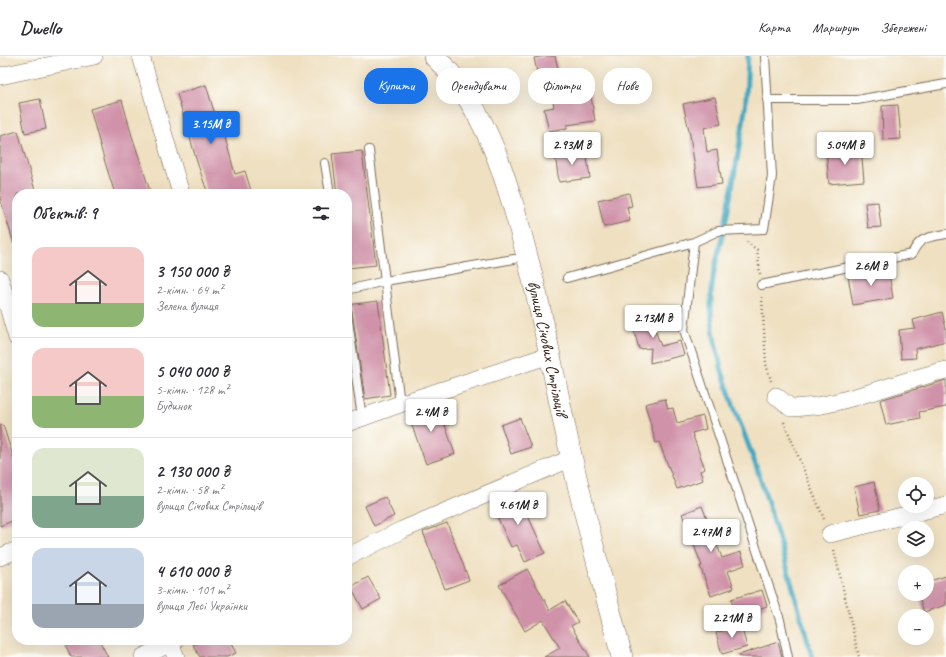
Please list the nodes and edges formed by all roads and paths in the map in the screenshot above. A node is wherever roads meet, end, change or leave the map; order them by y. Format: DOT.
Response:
graph roads {
  1 [pos="94,56"];
  2 [pos="141,56"];
  3 [pos="434,56"];
  4 [pos="765,56"];
  5 [pos="0,76"];
  6 [pos="946,84"];
  7 [pos="767,100"];
  8 [pos="369,150"];
  9 [pos="325,163"];
  10 [pos="180,189"];
  11 [pos="329,189"];
  12 [pos="730,230"];
  13 [pos="946,234"];
  14 [pos="694,242"];
  15 [pos="514,259"];
  16 [pos="567,278"];
  17 [pos="0,279"];
  18 [pos="385,281"];
  19 [pos="761,285"];
  20 [pos="352,289"];
  21 [pos="12,321"];
  22 [pos="550,355"];
  23 [pos="946,370"];
  24 [pos="352,380"];
  25 [pos="776,396"];
  26 [pos="400,404"];
  27 [pos="355,421"];
  28 [pos="572,458"];
  29 [pos="946,505"];
  30 [pos="830,534"];
  31 [pos="12,552"];
  32 [pos="352,555"];
  33 [pos="0,557"];
  34 [pos="174,647"];
  35 [pos="143,657"];
  36 [pos="622,657"];
  37 [pos="788,657"];
  1 -- 5 [label="street"];
  2 -- 10 [label="street"];
  3 -- 22 [label="street, вулиця Січових Стрільців"];
  4 -- 7 [label="lane"];
  6 -- 7 [label="lane"];
  7 -- 12 [label="lane"];
  8 -- 18 [label="lane"];
  9 -- 11 [label="lane"];
  12 -- 14 [label="lane"];
  12 -- 19 [label="path"];
  13 -- 19 [label="lane"];
  14 -- 16 [label="lane"];
  14 -- 37 [label="lane"];
  15 -- 18 [label="lane"];
  17 -- 21 [label="street"];
  18 -- 20 [label="lane"];
  18 -- 26 [label="lane"];
  19 -- 25 [label="path"];
  22 -- 26 [label="street"];
  22 -- 28 [label="street, вулиця Січових Стрільців"];
  23 -- 25 [label="street"];
  24 -- 27 [label="lane"];
  26 -- 27 [label="street"];
  28 -- 32 [label="street"];
  28 -- 36 [label="street, вулиця Січових Стрільців"];
  29 -- 30 [label="street"];
  31 -- 33 [label="street"];
  34 -- 35 [label="street"];
}
